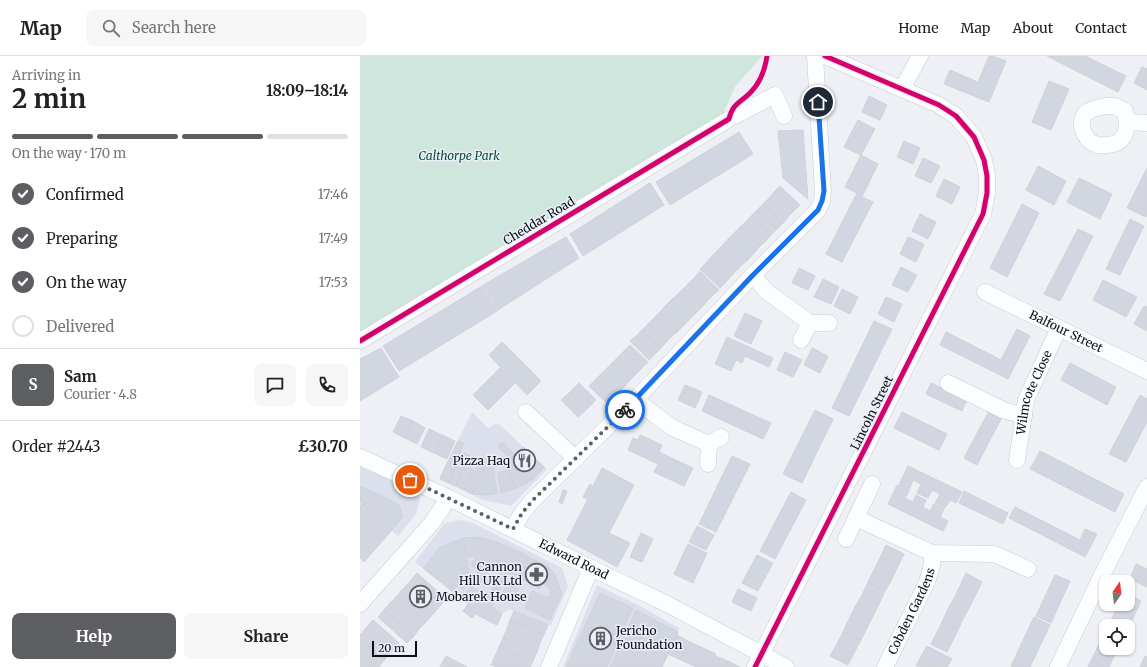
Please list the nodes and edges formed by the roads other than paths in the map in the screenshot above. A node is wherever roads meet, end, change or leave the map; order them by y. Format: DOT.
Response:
graph roads {
  1 [pos="815,56"];
  2 [pos="825,56"];
  3 [pos="920,56"];
  4 [pos="902,89"];
  5 [pos="784,116"];
  6 [pos="1128,122"];
  7 [pos="1147,123"];
  8 [pos="753,275"];
  9 [pos="985,292"];
  10 [pos="810,323"];
  11 [pos="829,323"];
  12 [pos="1059,328"];
  13 [pos="360,340"];
  14 [pos="801,340"];
  15 [pos="1147,371"];
  16 [pos="948,383"];
  17 [pos="635,400"];
  18 [pos="526,412"];
  19 [pos="1024,416"];
  20 [pos="360,457"];
  21 [pos="576,459"];
  22 [pos="1017,460"];
  23 [pos="708,464"];
  24 [pos="872,484"];
  25 [pos="1147,486"];
  26 [pos="450,498"];
  27 [pos="856,518"];
  28 [pos="513,529"];
  29 [pos="846,539"];
  30 [pos="932,553"];
  31 [pos="591,568"];
  32 [pos="1028,569"];
  33 [pos="360,604"];
  34 [pos="758,661"];
  35 [pos="549,667"];
  36 [pos="786,667"];
  37 [pos="885,667"];
  38 [pos="1058,667"];
  1 -- 8 [label="street"];
  2 -- 4 [label="street, Lincoln Street"];
  3 -- 4 [label="street"];
  4 -- 34 [label="street, Lincoln Street"];
  5 -- 13 [label="street, Cheddar Road"];
  6 -- 7 [label="street"];
  8 -- 10 [label="street"];
  8 -- 17 [label="street"];
  9 -- 12 [label="street, Balfour Street"];
  10 -- 11 [label="street"];
  10 -- 14 [label="street"];
  12 -- 15 [label="street, Balfour Street"];
  12 -- 19 [label="street, Wilmcote Close"];
  16 -- 19 [label="street"];
  17 -- 21 [label="street"];
  17 -- 23 [label="street"];
  18 -- 21 [label="street"];
  19 -- 22 [label="street, Wilmcote Close"];
  20 -- 26 [label="street, Edward Road"];
  21 -- 28 [label="street"];
  24 -- 27 [label="street"];
  25 -- 38 [label="street"];
  26 -- 28 [label="street, Edward Road"];
  26 -- 33 [label="street"];
  27 -- 29 [label="street"];
  27 -- 30 [label="street, Cobden Gardens"];
  28 -- 31 [label="street, Edward Road"];
  30 -- 32 [label="street, Cobden Gardens"];
  30 -- 37 [label="street, Cobden Gardens"];
  31 -- 34 [label="street, Edward Road"];
  31 -- 35 [label="street"];
  34 -- 36 [label="street, Edward Road"];
}
